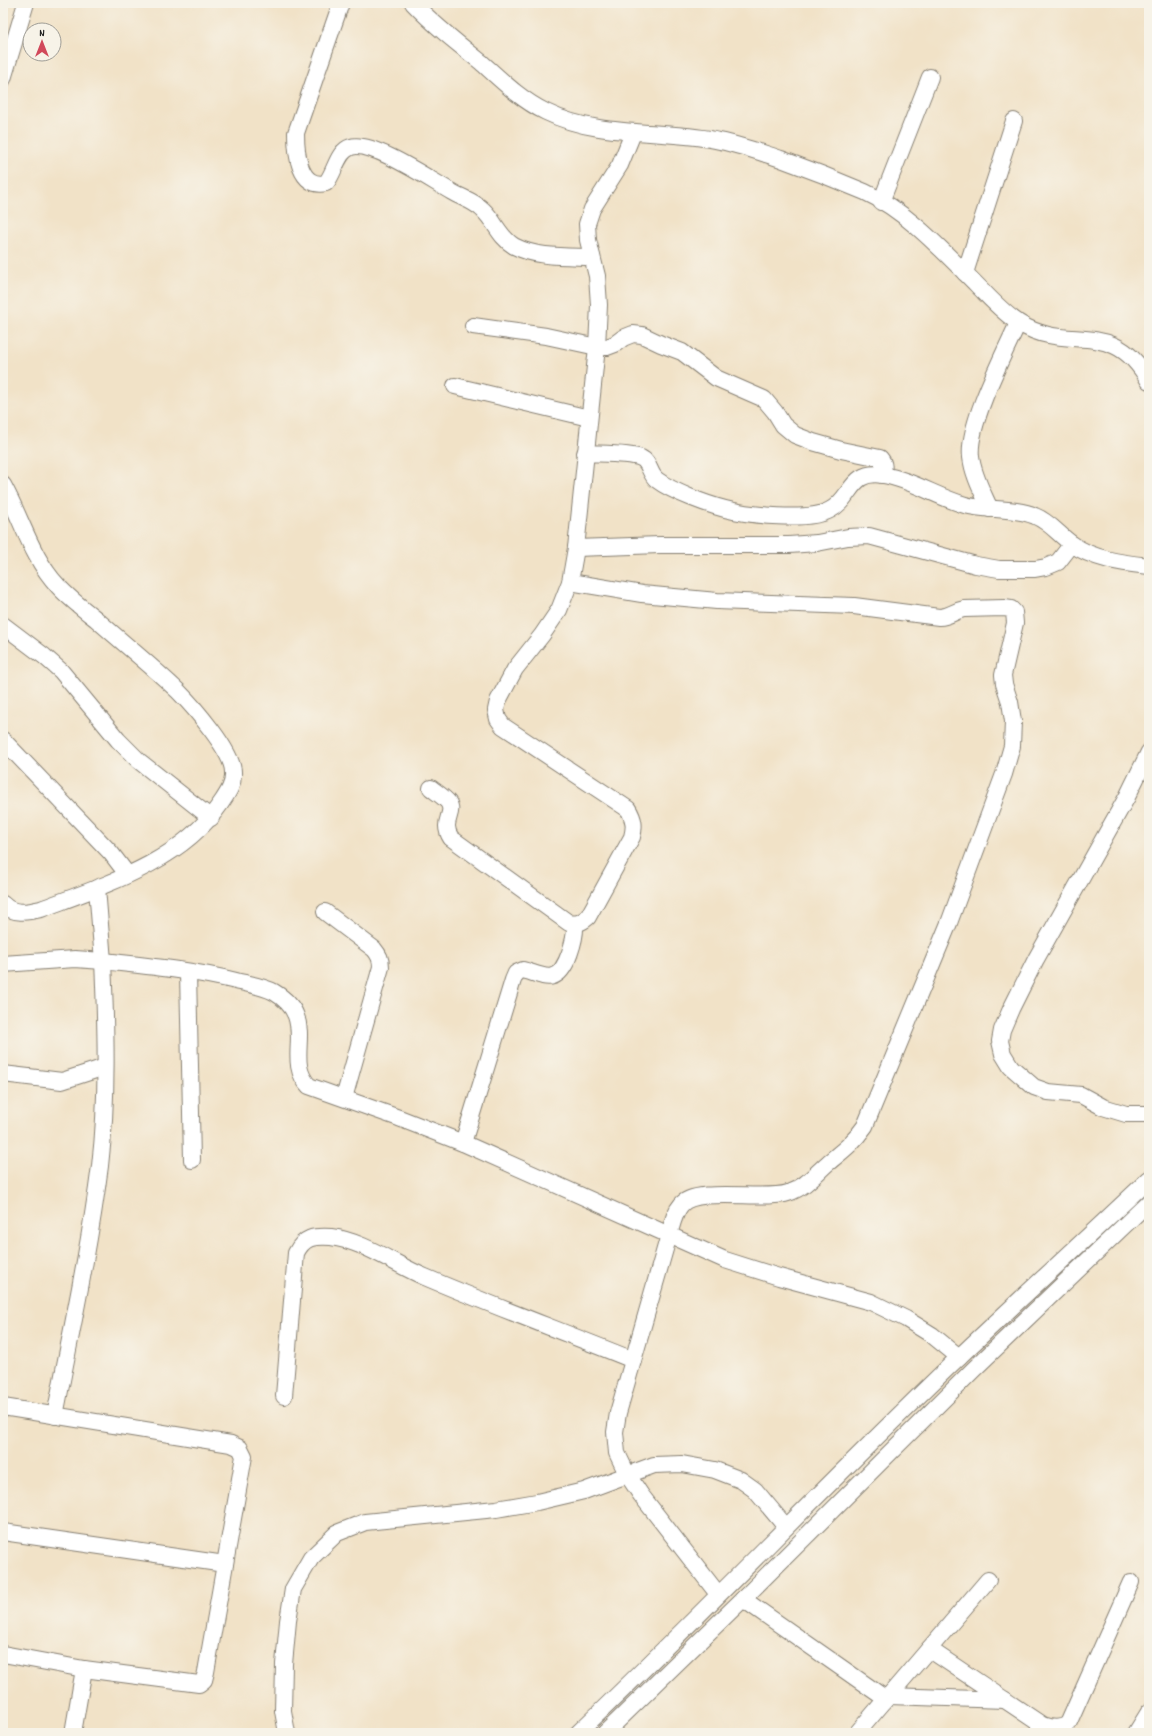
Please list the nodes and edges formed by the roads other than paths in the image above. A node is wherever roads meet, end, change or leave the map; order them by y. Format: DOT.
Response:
graph roads {
  1 [pos="26,3"];
  2 [pos="342,3"];
  3 [pos="412,3"];
  4 [pos="930,77"];
  5 [pos="3,79"];
  6 [pos="1014,121"];
  7 [pos="633,133"];
  8 [pos="881,202"];
  9 [pos="592,257"];
  10 [pos="965,274"];
  11 [pos="1018,323"];
  12 [pos="473,326"];
  13 [pos="597,347"];
  14 [pos="1149,381"];
  15 [pos="455,386"];
  16 [pos="589,418"];
  17 [pos="585,453"];
  18 [pos="882,475"];
  19 [pos="3,486"];
  20 [pos="990,509"];
  21 [pos="1072,544"];
  22 [pos="576,548"];
  23 [pos="1149,566"];
  24 [pos="570,582"];
  25 [pos="3,625"];
  26 [pos="3,740"];
  27 [pos="1149,752"];
  28 [pos="430,788"];
  29 [pos="211,818"];
  30 [pos="127,874"];
  31 [pos="97,888"];
  32 [pos="3,904"];
  33 [pos="325,912"];
  34 [pos="575,924"];
  35 [pos="103,961"];
  36 [pos="3,964"];
  37 [pos="188,972"];
  38 [pos="105,1067"];
  39 [pos="3,1074"];
  40 [pos="344,1098"];
  41 [pos="1149,1114"];
  42 [pos="463,1143"];
  43 [pos="192,1160"];
  44 [pos="1149,1179"];
  45 [pos="1149,1202"];
  46 [pos="669,1236"];
  47 [pos="959,1357"];
  48 [pos="633,1360"];
  49 [pos="284,1396"];
  50 [pos="3,1407"];
  51 [pos="55,1416"];
  52 [pos="627,1474"];
  53 [pos="786,1527"];
  54 [pos="3,1532"];
  55 [pos="225,1564"];
  56 [pos="988,1580"];
  57 [pos="1131,1582"];
  58 [pos="718,1594"];
  59 [pos="743,1599"];
  60 [pos="929,1649"];
  61 [pos="3,1654"];
  62 [pos="84,1669"];
  63 [pos="888,1698"];
  64 [pos="1005,1700"];
  65 [pos="1149,1712"];
  66 [pos="1071,1730"];
  67 [pos="73,1733"];
  68 [pos="287,1733"];
  69 [pos="578,1733"];
  70 [pos="605,1733"];
  71 [pos="857,1733"];
  72 [pos="1136,1733"];
  1 -- 5 [label="street"];
  2 -- 9 [label="street"];
  3 -- 7 [label="street"];
  4 -- 8 [label="street"];
  6 -- 10 [label="street"];
  7 -- 8 [label="street"];
  7 -- 9 [label="street"];
  8 -- 10 [label="street"];
  9 -- 13 [label="street"];
  10 -- 11 [label="street"];
  11 -- 14 [label="street"];
  11 -- 20 [label="street"];
  12 -- 13 [label="street"];
  13 -- 16 [label="street"];
  13 -- 18 [label="street"];
  15 -- 16 [label="street"];
  16 -- 17 [label="street"];
  17 -- 18 [label="street"];
  17 -- 22 [label="street"];
  18 -- 20 [label="street"];
  19 -- 29 [label="street"];
  20 -- 21 [label="street"];
  21 -- 22 [label="street"];
  21 -- 23 [label="street"];
  22 -- 24 [label="street"];
  24 -- 34 [label="street"];
  24 -- 46 [label="street"];
  25 -- 29 [label="street"];
  26 -- 30 [label="street"];
  27 -- 41 [label="street"];
  28 -- 34 [label="street"];
  29 -- 30 [label="street"];
  30 -- 31 [label="street"];
  31 -- 32 [label="street"];
  31 -- 35 [label="street"];
  33 -- 40 [label="street"];
  34 -- 42 [label="street"];
  35 -- 36 [label="street"];
  35 -- 37 [label="street"];
  35 -- 38 [label="street"];
  37 -- 40 [label="street"];
  37 -- 43 [label="street"];
  38 -- 39 [label="street"];
  38 -- 51 [label="street"];
  40 -- 42 [label="street"];
  42 -- 46 [label="street"];
  44 -- 47 [label="street"];
  45 -- 59 [label="street"];
  46 -- 47 [label="street"];
  46 -- 48 [label="street"];
  47 -- 53 [label="street"];
  48 -- 49 [label="street"];
  48 -- 52 [label="street"];
  50 -- 51 [label="street"];
  51 -- 55 [label="street"];
  52 -- 53 [label="street"];
  52 -- 58 [label="street"];
  52 -- 68 [label="street"];
  53 -- 58 [label="street"];
  54 -- 55 [label="street"];
  55 -- 62 [label="street"];
  56 -- 60 [label="street"];
  57 -- 66 [label="street"];
  58 -- 69 [label="street"];
  59 -- 63 [label="street"];
  59 -- 70 [label="street"];
  60 -- 63 [label="street"];
  60 -- 64 [label="street"];
  61 -- 62 [label="street"];
  62 -- 67 [label="street"];
  63 -- 64 [label="street"];
  63 -- 71 [label="street"];
  64 -- 66 [label="street"];
  65 -- 72 [label="street"];
}
